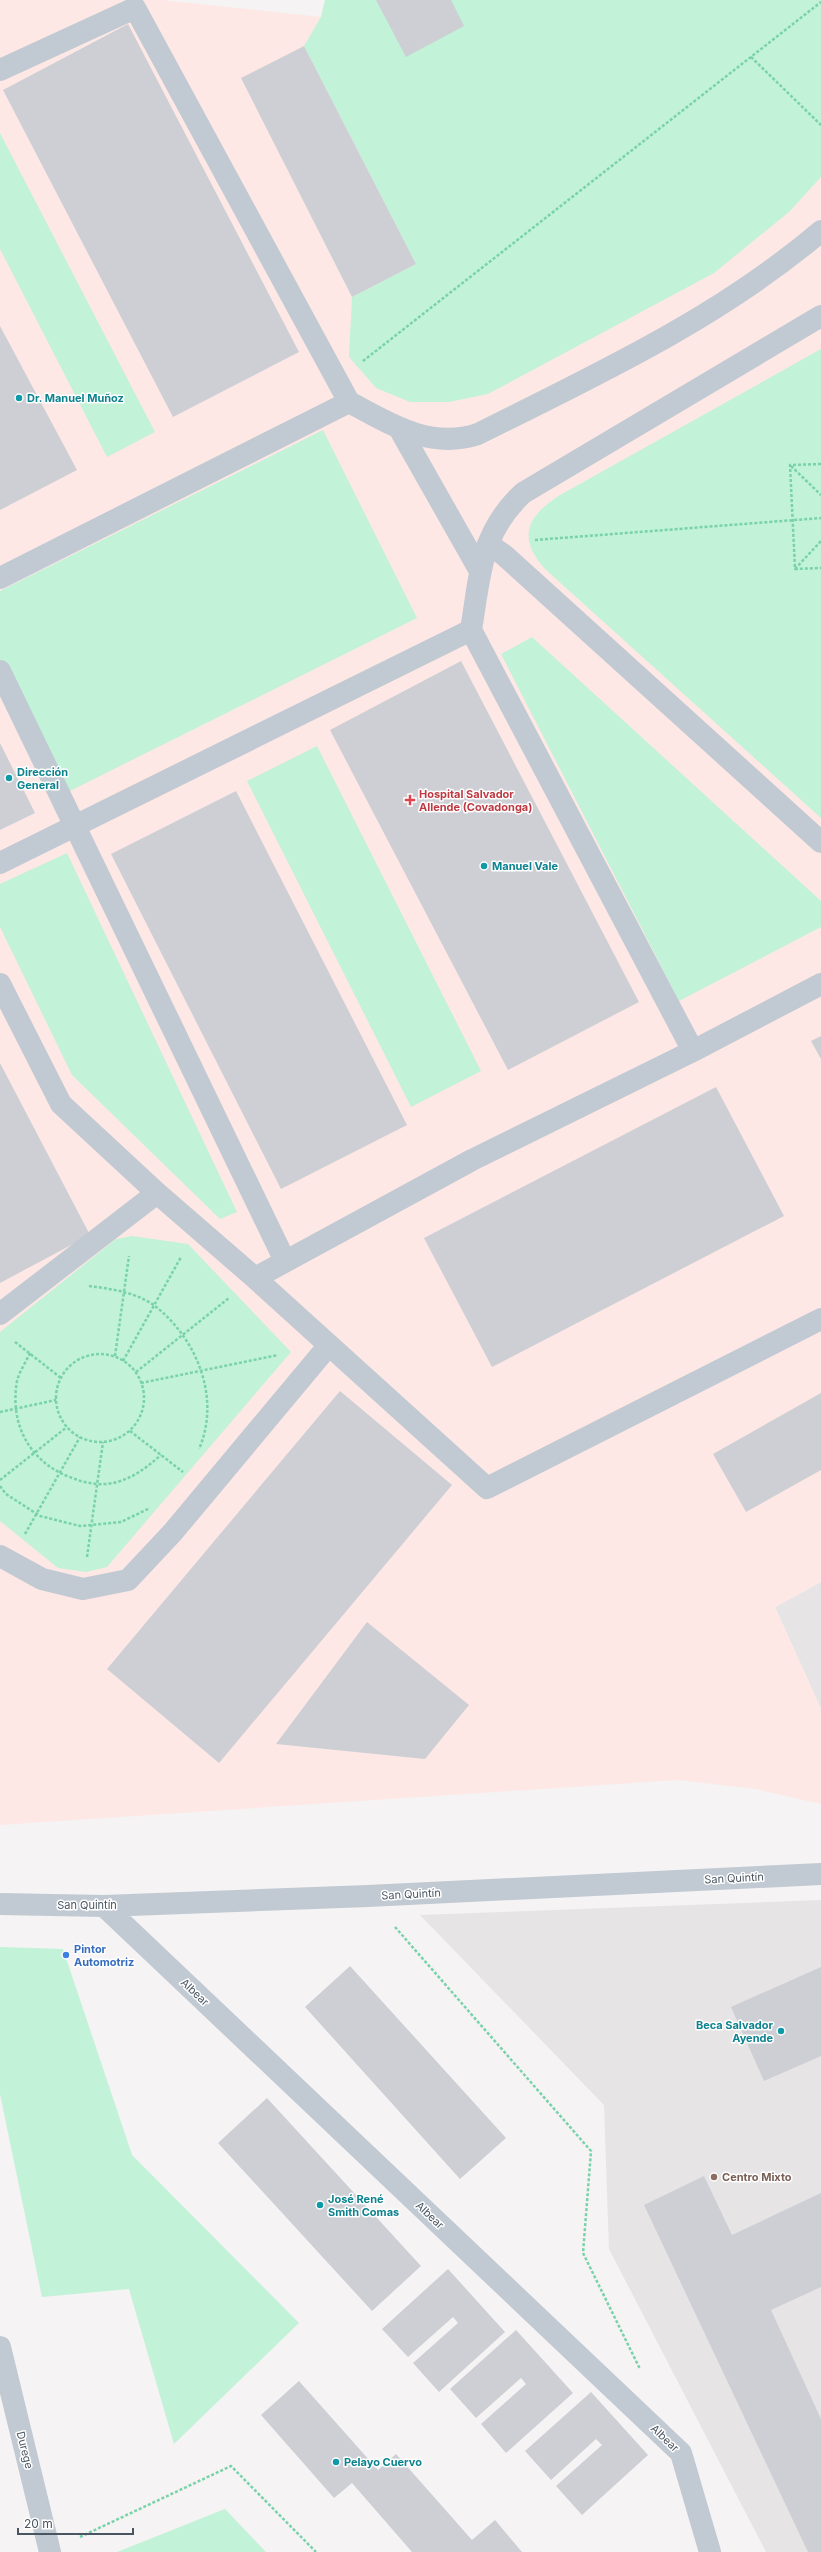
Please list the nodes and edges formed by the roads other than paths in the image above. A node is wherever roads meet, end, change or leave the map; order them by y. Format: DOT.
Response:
graph roads {
  1 [pos="0,70"];
  2 [pos="821,231"];
  3 [pos="821,316"];
  4 [pos="349,402"];
  5 [pos="399,428"];
  6 [pos="488,544"];
  7 [pos="480,571"];
  8 [pos="0,578"];
  9 [pos="470,630"];
  10 [pos="0,671"];
  11 [pos="76,826"];
  12 [pos="821,842"];
  13 [pos="0,863"];
  14 [pos="0,984"];
  15 [pos="821,984"];
  16 [pos="694,1051"];
  17 [pos="157,1193"];
  18 [pos="285,1261"];
  19 [pos="255,1278"];
  20 [pos="0,1314"];
  21 [pos="821,1319"];
  22 [pos="329,1345"];
  23 [pos="0,1556"];
  24 [pos="821,1874"];
  25 [pos="0,1904"];
  26 [pos="104,1906"];
  27 [pos="0,2347"];
  28 [pos="49,2552"];
  29 [pos="710,2552"];
  1 -- 4 [label="street"];
  2 -- 5 [label="street"];
  3 -- 6 [label="street"];
  4 -- 5 [label="street"];
  4 -- 8 [label="street"];
  5 -- 7 [label="street"];
  6 -- 7 [label="street"];
  6 -- 12 [label="street"];
  7 -- 9 [label="street"];
  9 -- 11 [label="street"];
  9 -- 16 [label="street"];
  10 -- 11 [label="street"];
  11 -- 13 [label="street"];
  11 -- 18 [label="street"];
  14 -- 17 [label="street"];
  15 -- 16 [label="street"];
  16 -- 18 [label="street"];
  17 -- 19 [label="street"];
  17 -- 20 [label="street"];
  18 -- 19 [label="street"];
  19 -- 22 [label="street"];
  21 -- 22 [label="street"];
  22 -- 23 [label="street"];
  24 -- 26 [label="street, San Quintín"];
  25 -- 26 [label="street, San Quintín"];
  26 -- 29 [label="street, Albear"];
  27 -- 28 [label="street, Durege"];
}
